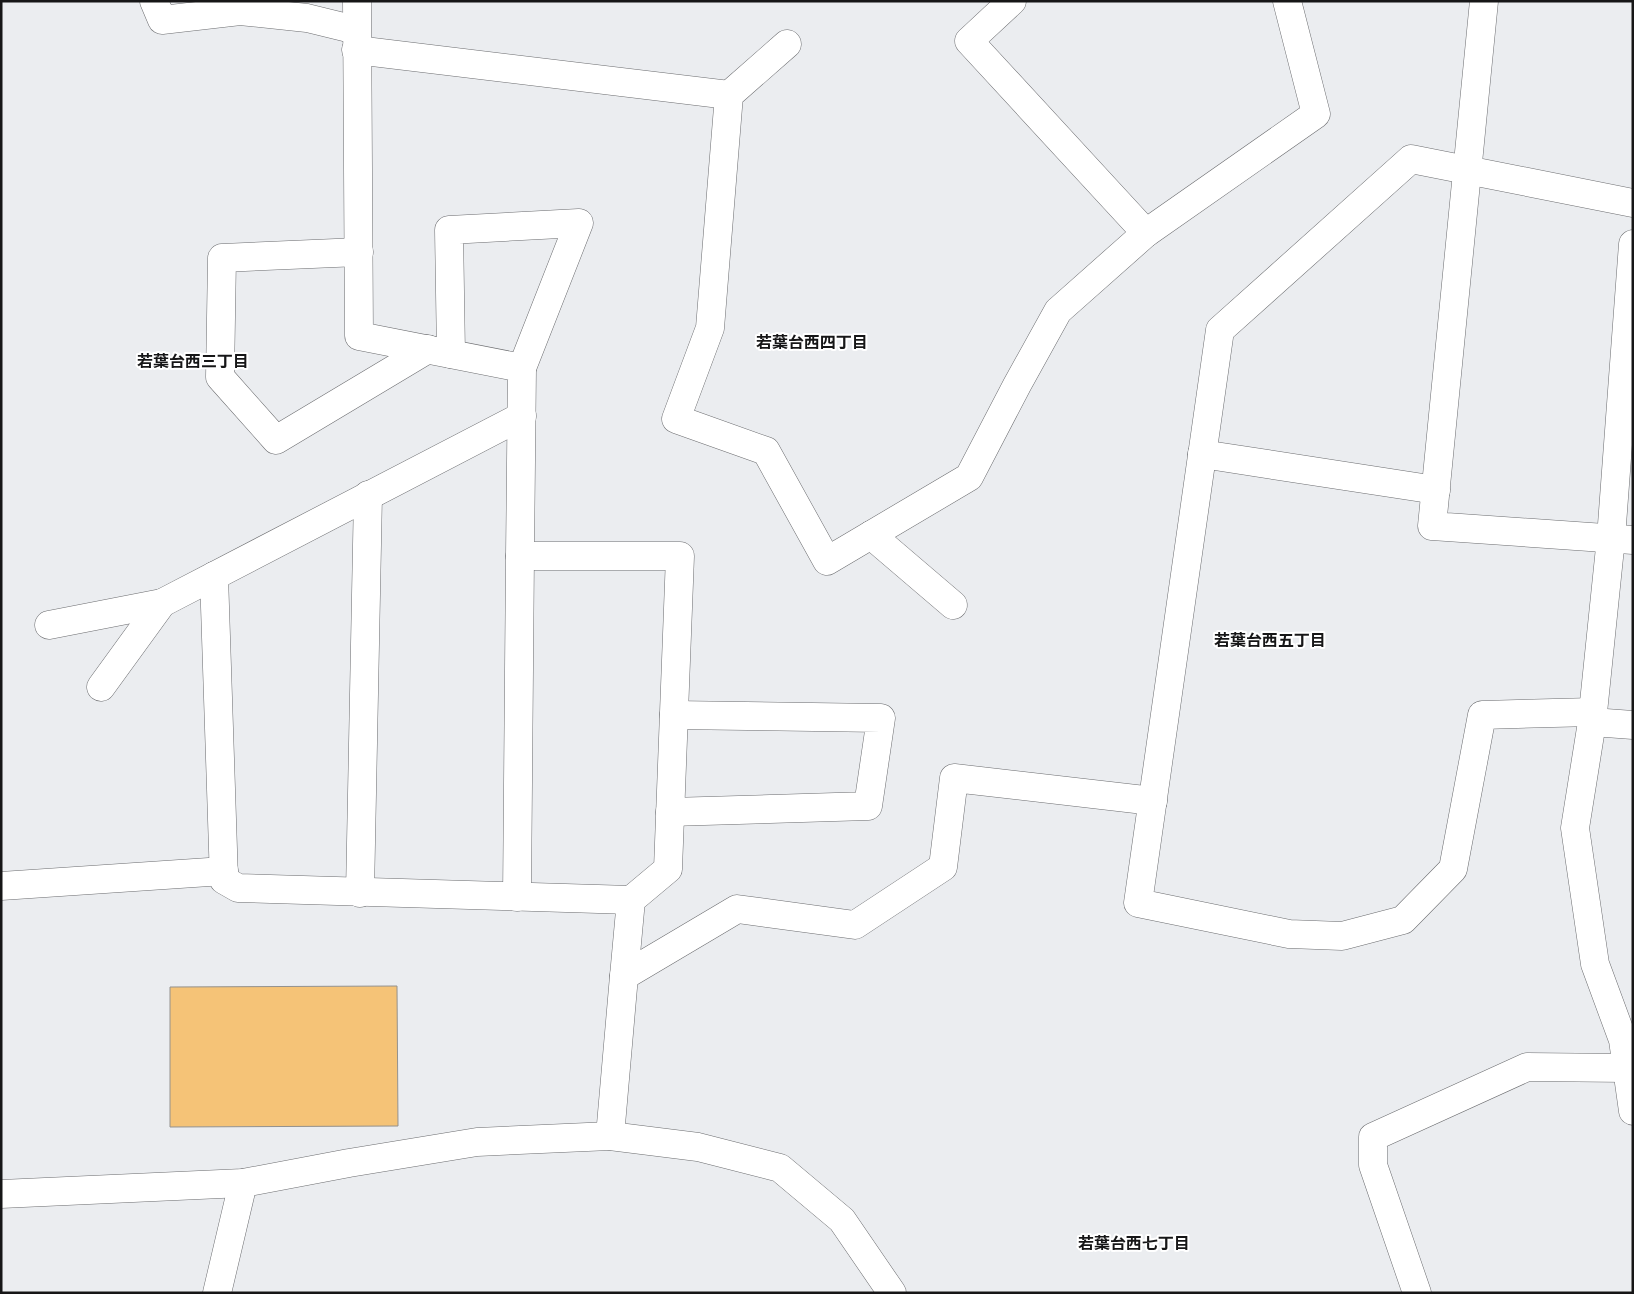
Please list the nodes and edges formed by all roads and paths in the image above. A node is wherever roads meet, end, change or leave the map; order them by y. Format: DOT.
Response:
graph roads {
  1 [pos="154,1"];
  2 [pos="357,1"];
  3 [pos="1012,1"];
  4 [pos="1287,1"];
  5 [pos="1484,1"];
  6 [pos="356,40"];
  7 [pos="787,44"];
  8 [pos="729,94"];
  9 [pos="1468,170"];
  10 [pos="1633,203"];
  11 [pos="1146,233"];
  12 [pos="1633,244"];
  13 [pos="359,252"];
  14 [pos="440,352"];
  15 [pos="522,368"];
  16 [pos="522,416"];
  17 [pos="1202,454"];
  18 [pos="1436,490"];
  19 [pos="368,496"];
  20 [pos="871,535"];
  21 [pos="1622,539"];
  22 [pos="520,556"];
  23 [pos="214,576"];
  24 [pos="162,603"];
  25 [pos="952,605"];
  26 [pos="49,625"];
  27 [pos="101,687"];
  28 [pos="674,715"];
  29 [pos="1592,717"];
  30 [pos="1633,725"];
  31 [pos="1153,801"];
  32 [pos="670,812"];
  33 [pos="224,872"];
  34 [pos="1,886"];
  35 [pos="360,893"];
  36 [pos="517,897"];
  37 [pos="631,900"];
  38 [pos="624,976"];
  39 [pos="1627,1068"];
  40 [pos="1633,1111"];
  41 [pos="610,1136"];
  42 [pos="243,1183"];
  43 [pos="1,1194"];
  44 [pos="217,1293"];
  45 [pos="892,1293"];
  46 [pos="1417,1293"];
  1 -- 6 [label="street"];
  2 -- 6 [label="street"];
  3 -- 11 [label="street"];
  4 -- 11 [label="street"];
  5 -- 9 [label="street"];
  6 -- 8 [label="street"];
  6 -- 13 [label="street"];
  7 -- 8 [label="street"];
  8 -- 20 [label="street"];
  9 -- 10 [label="street"];
  9 -- 17 [label="street"];
  9 -- 18 [label="street"];
  11 -- 20 [label="street"];
  12 -- 21 [label="street"];
  13 -- 14 [label="street"];
  13 -- 14 [label="street"];
  14 -- 15 [label="street"];
  14 -- 15 [label="street"];
  15 -- 16 [label="street"];
  16 -- 19 [label="street"];
  16 -- 22 [label="street"];
  17 -- 18 [label="street"];
  17 -- 31 [label="street"];
  18 -- 21 [label="street"];
  19 -- 23 [label="street"];
  19 -- 35 [label="street"];
  20 -- 25 [label="street"];
  21 -- 29 [label="street"];
  22 -- 28 [label="street"];
  22 -- 36 [label="street"];
  23 -- 24 [label="street"];
  23 -- 33 [label="street"];
  24 -- 26 [label="street"];
  24 -- 27 [label="street"];
  28 -- 32 [label="street"];
  28 -- 32 [label="street"];
  29 -- 30 [label="street"];
  29 -- 31 [label="street"];
  29 -- 39 [label="street"];
  31 -- 38 [label="street"];
  32 -- 37 [label="street"];
  33 -- 34 [label="street"];
  33 -- 35 [label="street"];
  35 -- 36 [label="street"];
  36 -- 37 [label="street"];
  37 -- 38 [label="street"];
  38 -- 41 [label="street"];
  39 -- 40 [label="street"];
  39 -- 46 [label="street"];
  41 -- 42 [label="street"];
  41 -- 45 [label="street"];
  42 -- 43 [label="street"];
  42 -- 44 [label="street"];
}
